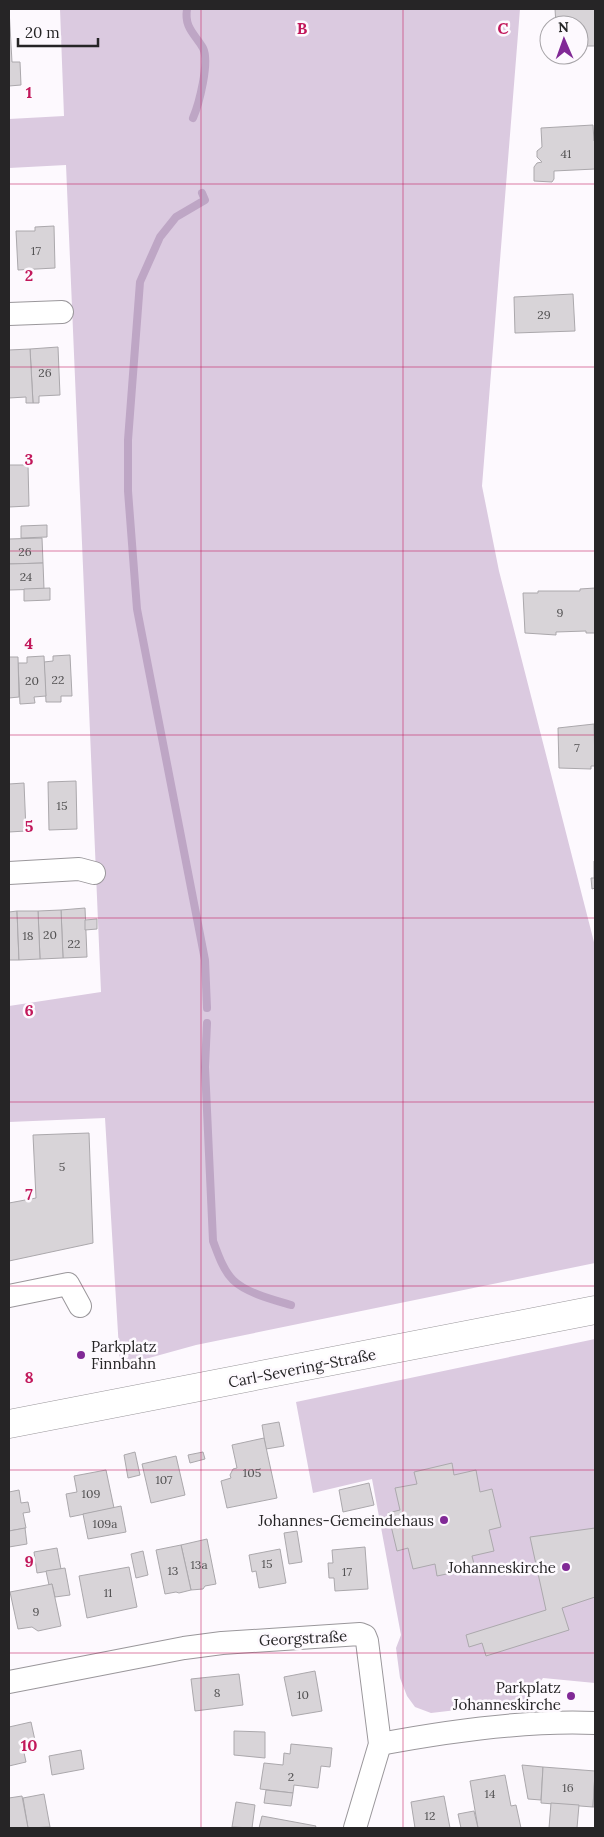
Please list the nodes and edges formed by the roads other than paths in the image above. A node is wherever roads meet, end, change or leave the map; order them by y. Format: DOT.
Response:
graph roads {
  1 [pos="62,312"];
  2 [pos="9,314"];
  3 [pos="9,873"];
  4 [pos="94,873"];
  5 [pos="9,1296"];
  6 [pos="80,1306"];
  7 [pos="595,1310"];
  8 [pos="9,1424"];
  9 [pos="9,1682"];
  10 [pos="595,1723"];
  11 [pos="380,1744"];
  12 [pos="355,1828"];
  1 -- 2 [label="street"];
  3 -- 4 [label="street"];
  5 -- 6 [label="street"];
  7 -- 8 [label="street, Carl-Severing-Straße"];
  9 -- 11 [label="street, Georgstraße"];
  10 -- 11 [label="street"];
  11 -- 12 [label="street"];
}
